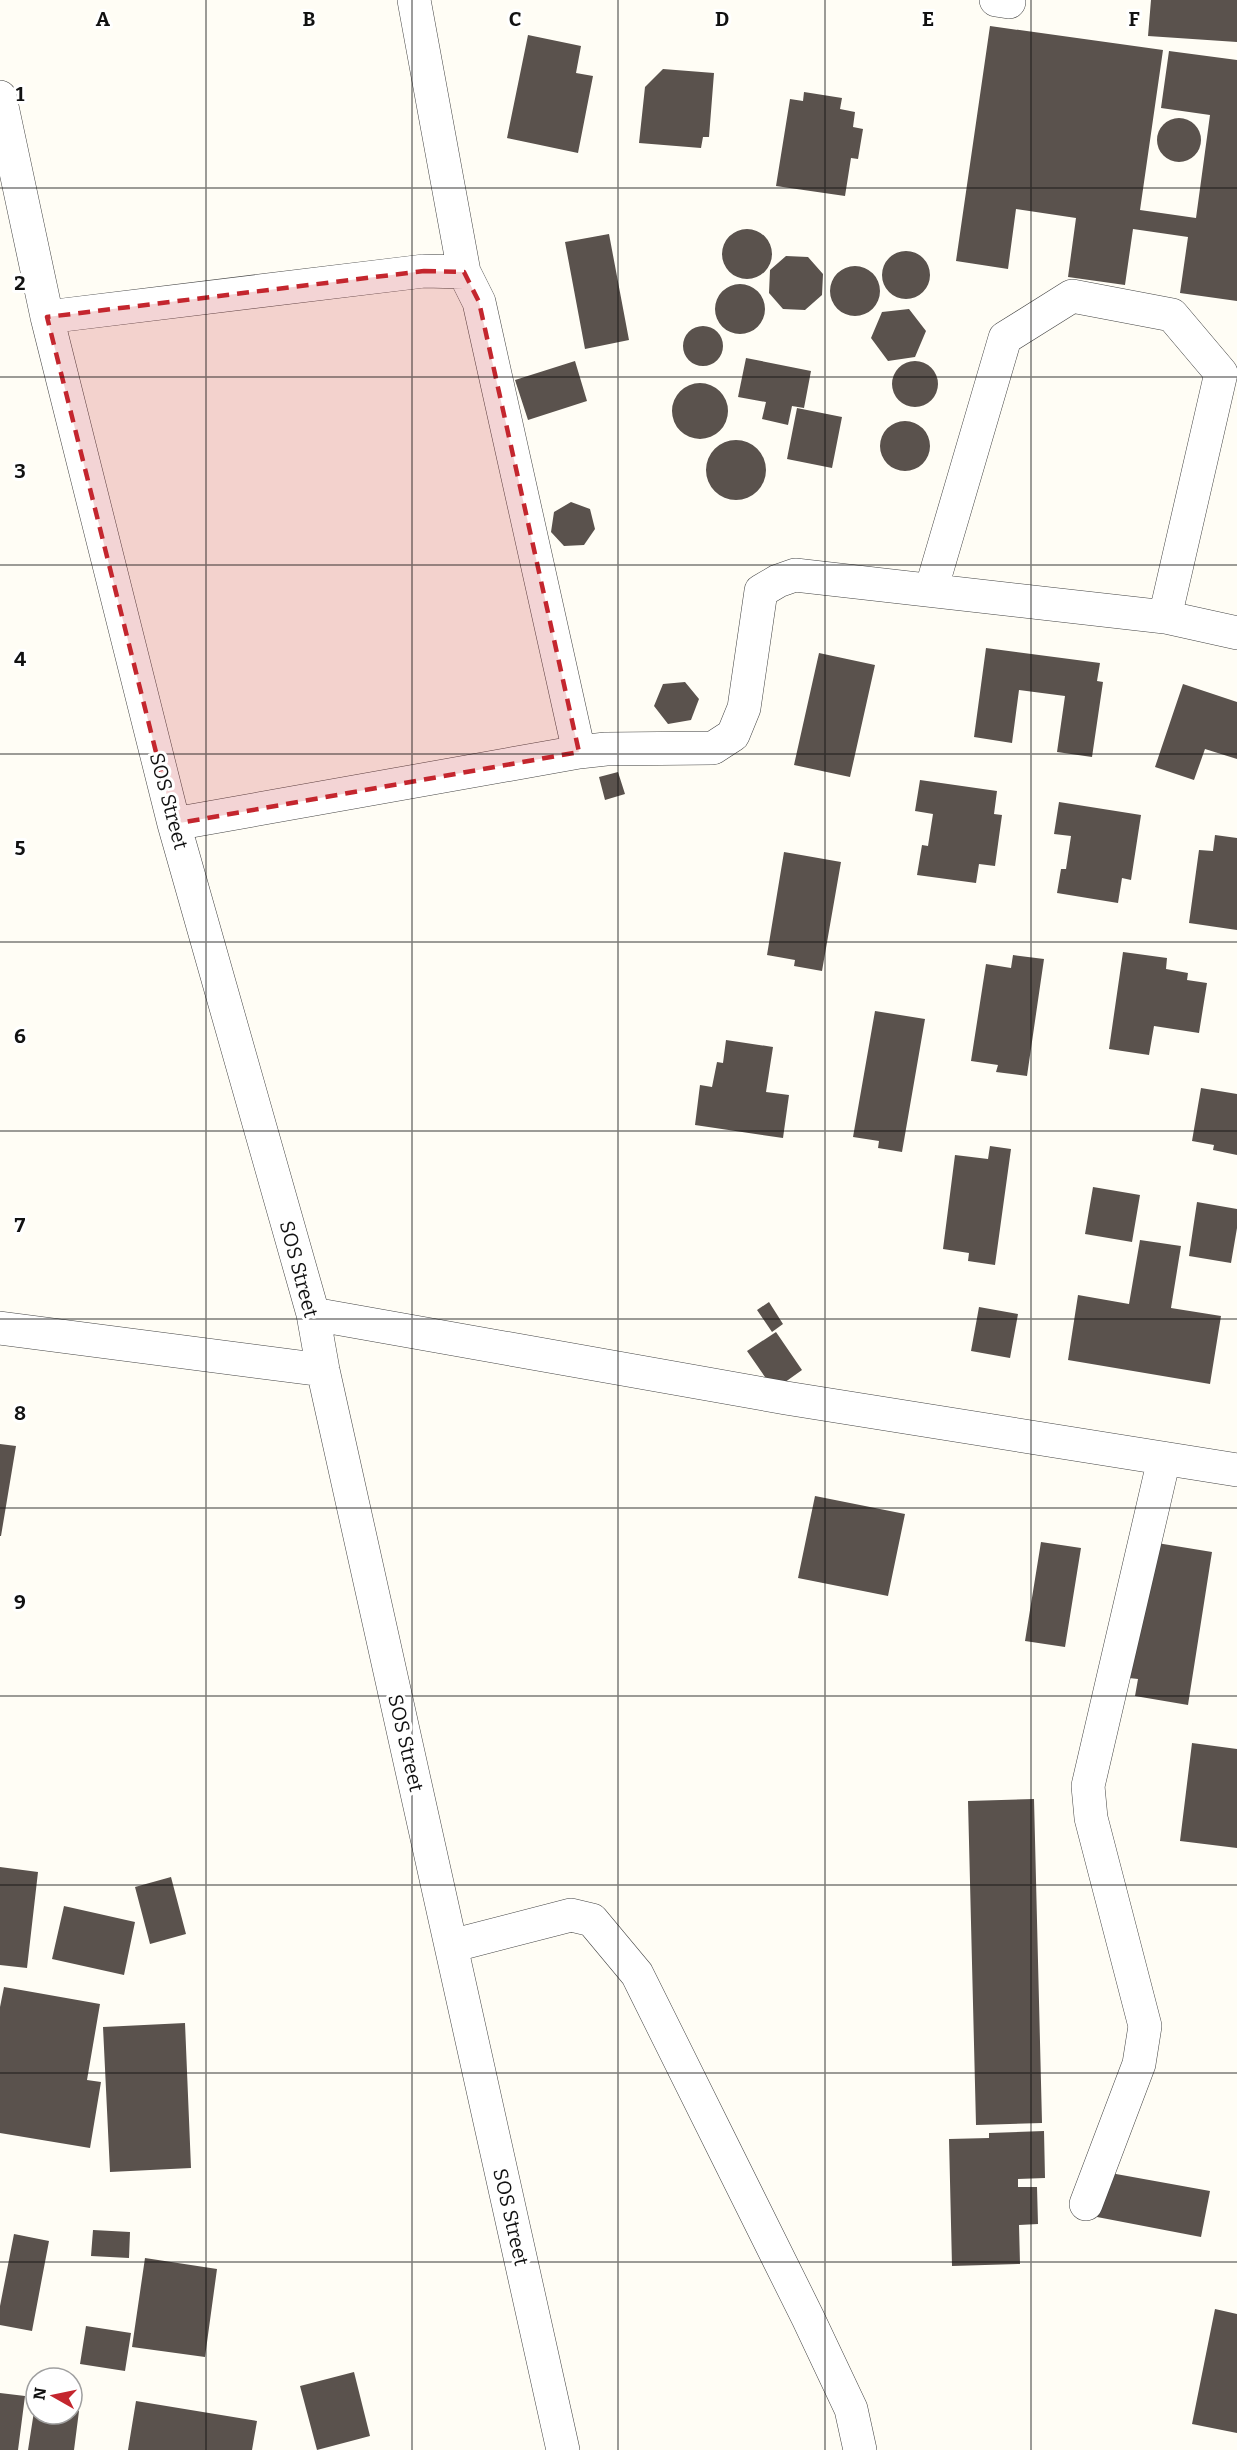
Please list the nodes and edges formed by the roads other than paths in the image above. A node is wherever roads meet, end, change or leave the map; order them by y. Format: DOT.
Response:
graph roads {
  1 [pos="414,0"];
  2 [pos="0,97"];
  3 [pos="464,272"];
  4 [pos="48,317"];
  5 [pos="931,590"];
  6 [pos="1165,617"];
  7 [pos="1237,633"];
  8 [pos="579,752"];
  9 [pos="174,824"];
  10 [pos="313,1314"];
  11 [pos="0,1328"];
  12 [pos="323,1370"];
  13 [pos="1164,1459"];
  14 [pos="1237,1470"];
  15 [pos="451,1946"];
  16 [pos="1086,2204"];
  17 [pos="563,2450"];
  18 [pos="860,2450"];
  1 -- 3 [label="street"];
  2 -- 4 [label="street, SOS Street"];
  3 -- 4 [label="street"];
  3 -- 8 [label="street"];
  4 -- 9 [label="street, SOS Street"];
  5 -- 6 [label="street"];
  5 -- 6 [label="street"];
  5 -- 8 [label="street"];
  6 -- 7 [label="street"];
  8 -- 9 [label="street"];
  9 -- 10 [label="street, SOS Street"];
  10 -- 12 [label="street, SOS Street"];
  10 -- 13 [label="street"];
  11 -- 12 [label="street"];
  12 -- 15 [label="street, SOS Street"];
  13 -- 14 [label="street"];
  13 -- 16 [label="street"];
  15 -- 17 [label="street, SOS Street"];
  15 -- 18 [label="street"];
}
